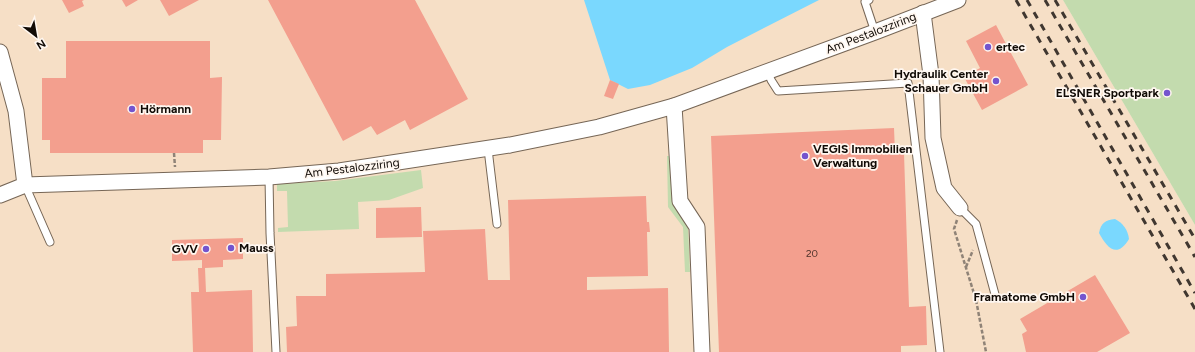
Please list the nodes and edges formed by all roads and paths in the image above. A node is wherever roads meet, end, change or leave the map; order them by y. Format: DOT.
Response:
graph roads {
  1 [pos="869,0"];
  2 [pos="958,0"];
  3 [pos="923,14"];
  4 [pos="875,32"];
  5 [pos="0,52"];
  6 [pos="768,72"];
  7 [pos="674,106"];
  8 [pos="488,149"];
  9 [pos="174,153"];
  10 [pos="175,167"];
  11 [pos="269,177"];
  12 [pos="25,184"];
  13 [pos="0,195"];
  14 [pos="960,208"];
  15 [pos="497,224"];
  16 [pos="954,229"];
  17 [pos="50,242"];
  18 [pos="996,298"];
  19 [pos="276,352"];
  20 [pos="702,352"];
  21 [pos="940,352"];
  22 [pos="986,352"];
  1 -- 4 [label="lane"];
  2 -- 3 [label="street"];
  3 -- 4 [label="street, Am Pestalozziring"];
  3 -- 14 [label="street, Am Pestalozziring"];
  4 -- 6 [label="street, Am Pestalozziring"];
  5 -- 12 [label="street"];
  6 -- 7 [label="street, Am Pestalozziring"];
  6 -- 21 [label="lane"];
  7 -- 8 [label="street, Am Pestalozziring"];
  7 -- 20 [label="street"];
  8 -- 11 [label="street, Am Pestalozziring"];
  8 -- 15 [label="lane"];
  9 -- 10 [label="path"];
  11 -- 12 [label="street, Am Pestalozziring"];
  11 -- 19 [label="lane"];
  12 -- 13 [label="street, Am Pestalozziring"];
  12 -- 17 [label="lane"];
  14 -- 18 [label="lane"];
  16 -- 22 [label="path"];
}
